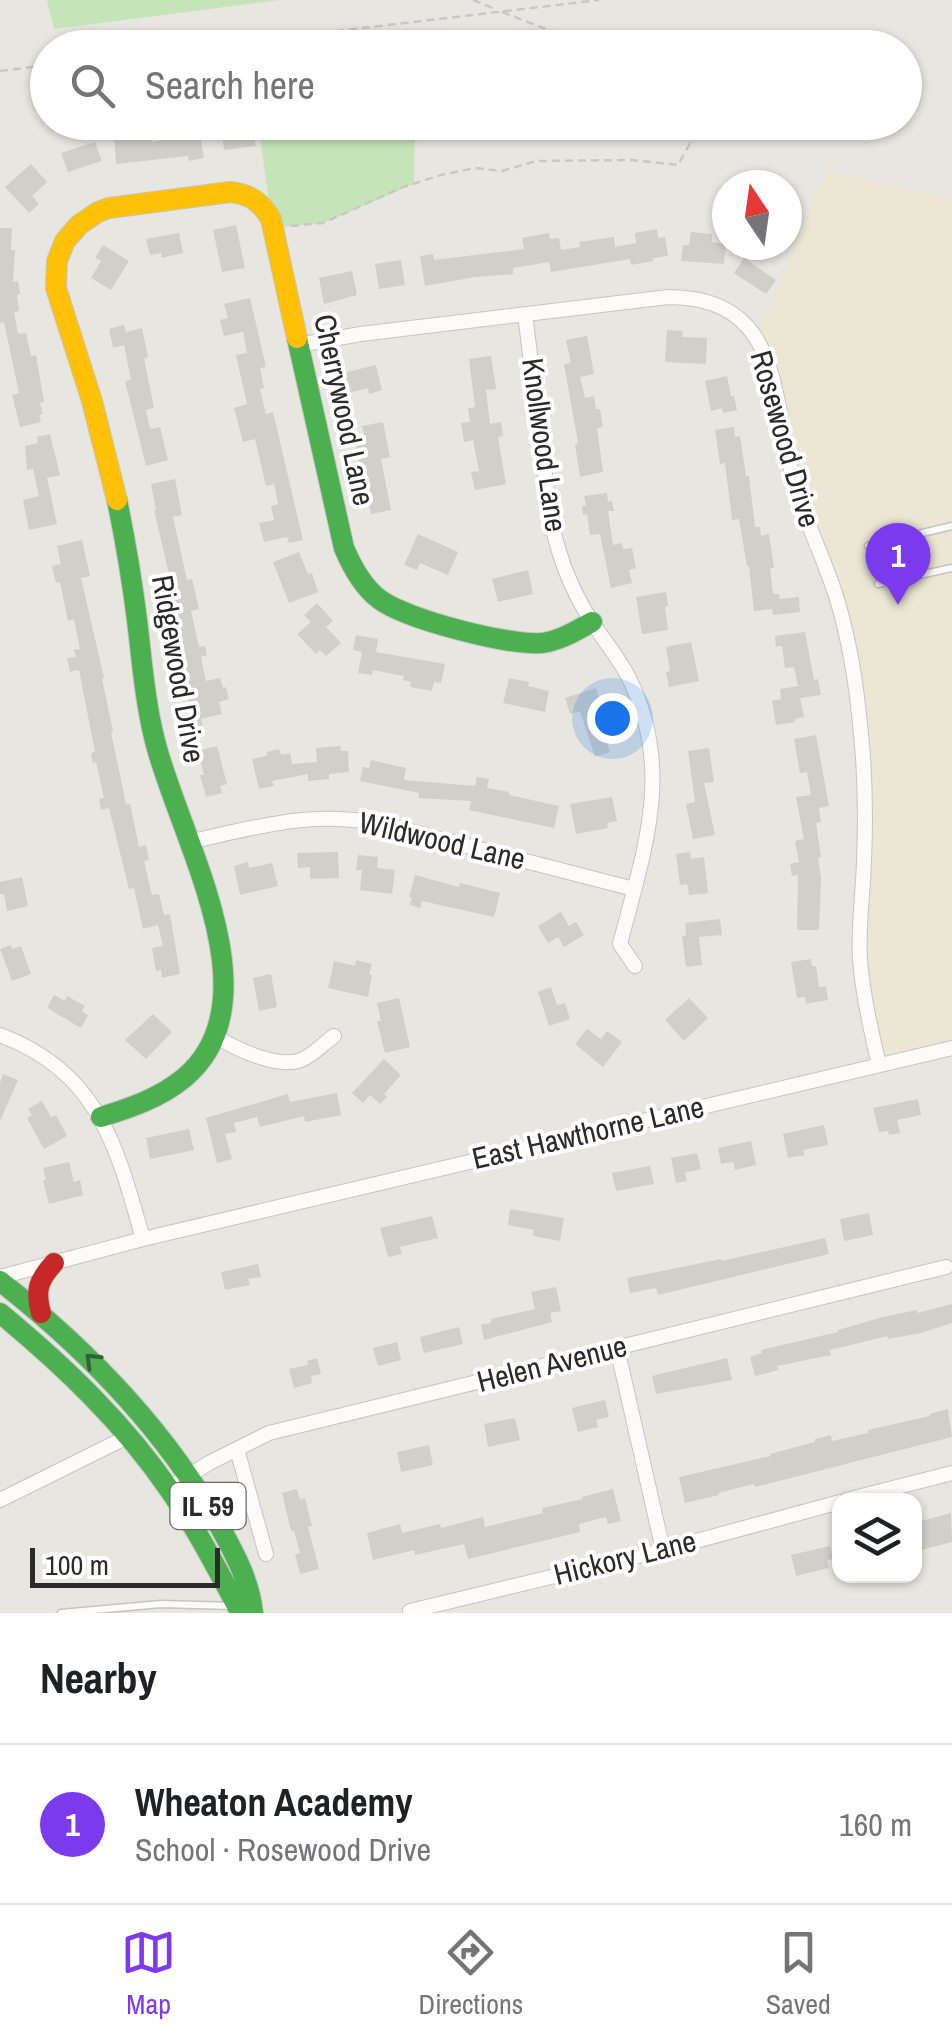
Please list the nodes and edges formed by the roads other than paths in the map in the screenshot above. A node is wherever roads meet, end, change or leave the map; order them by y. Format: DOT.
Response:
graph roads {
  1 [pos="72,232"];
  2 [pos="525,314"];
  3 [pos="299,345"];
  4 [pos="952,526"];
  5 [pos="868,546"];
  6 [pos="952,568"];
  7 [pos="878,584"];
  8 [pos="592,622"];
  9 [pos="188,842"];
  10 [pos="634,889"];
  11 [pos="635,966"];
  12 [pos="0,1034"];
  13 [pos="216,1036"];
  14 [pos="334,1036"];
  15 [pos="952,1048"];
  16 [pos="880,1065"];
  17 [pos="100,1117"];
  18 [pos="143,1239"];
  19 [pos="54,1263"];
  20 [pos="946,1268"];
  21 [pos="0,1279"];
  22 [pos="41,1313"];
  23 [pos="0,1314"];
  24 [pos="618,1348"];
  25 [pos="128,1436"];
  26 [pos="237,1449"];
  27 [pos="952,1473"];
  28 [pos="189,1474"];
  29 [pos="169,1488"];
  30 [pos="874,1493"];
  31 [pos="0,1500"];
  32 [pos="832,1504"];
  33 [pos="663,1550"];
  34 [pos="266,1554"];
  35 [pos="245,1611"];
  36 [pos="410,1611"];
  37 [pos="60,1613"];
  1 -- 3 [label="street, Cherrywood Lane"];
  1 -- 9 [label="street, Ridgewood Drive"];
  2 -- 3 [label="street, Rosewood Drive"];
  2 -- 8 [label="street, Knollwood Lane"];
  2 -- 16 [label="street, Rosewood Drive"];
  3 -- 8 [label="street, Cherrywood Lane"];
  4 -- 5 [label="lane"];
  6 -- 7 [label="lane"];
  8 -- 10 [label="street, Knollwood Lane"];
  9 -- 10 [label="street, Wildwood Lane"];
  9 -- 13 [label="street, Ridgewood Drive"];
  10 -- 11 [label="street, Knollwood Lane"];
  12 -- 17 [label="street"];
  13 -- 14 [label="street"];
  13 -- 17 [label="street, Ridgewood Drive"];
  15 -- 16 [label="street, East Hawthorne Lane"];
  16 -- 18 [label="street, East Hawthorne Lane"];
  17 -- 18 [label="street"];
  18 -- 19 [label="street, East Hawthorne Lane"];
  19 -- 21 [label="street, East Hawthorne Lane"];
  19 -- 22 [label="street"];
  20 -- 24 [label="street, Helen Avenue"];
  21 -- 22 [label="street, IL 59"];
  28 -- 22 [label="street, IL 59, one-way"];
  23 -- 25 [label="street, IL 59"];
  24 -- 26 [label="street, Helen Avenue"];
  24 -- 33 [label="street"];
  25 -- 29 [label="street, IL 59"];
  25 -- 31 [label="street"];
  26 -- 28 [label="street, Helen Avenue"];
  26 -- 34 [label="street"];
  27 -- 30 [label="street, Hickory Lane"];
  28 -- 29 [label="street, Helen Avenue"];
  28 -- 35 [label="street, IL 59"];
  29 -- 35 [label="street, IL 59"];
  32 -- 33 [label="street, Hickory Lane"];
  33 -- 36 [label="street, Hickory Lane"];
  35 -- 37 [label="lane"];
}
